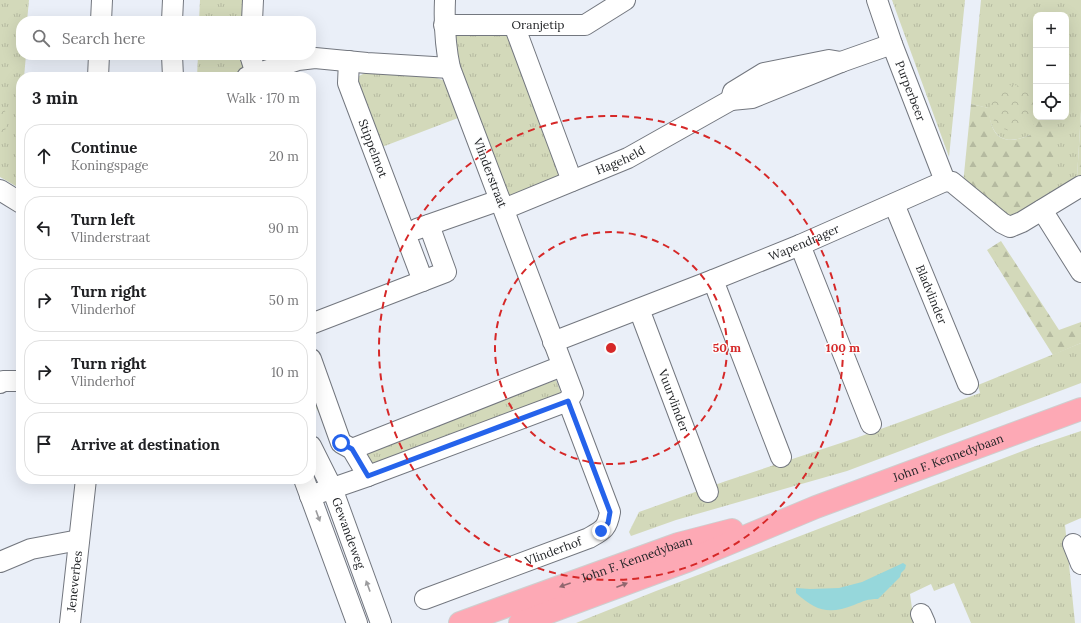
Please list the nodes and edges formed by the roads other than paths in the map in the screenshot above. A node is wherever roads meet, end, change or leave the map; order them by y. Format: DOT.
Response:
graph roads {
  1 [pos="102,0"];
  2 [pos="173,0"];
  3 [pos="253,0"];
  4 [pos="445,0"];
  5 [pos="625,0"];
  6 [pos="878,0"];
  7 [pos="101,16"];
  8 [pos="172,16"];
  9 [pos="252,16"];
  10 [pos="444,25"];
  11 [pos="514,25"];
  12 [pos="892,44"];
  13 [pos="316,58"];
  14 [pos="99,60"];
  15 [pos="172,60"];
  16 [pos="298,60"];
  17 [pos="349,62"];
  18 [pos="450,68"];
  19 [pos="251,69"];
  20 [pos="98,72"];
  21 [pos="173,72"];
  22 [pos="572,181"];
  23 [pos="945,181"];
  24 [pos="1081,186"];
  25 [pos="0,190"];
  26 [pos="16,200"];
  27 [pos="502,204"];
  28 [pos="894,204"];
  29 [pos="1042,210"];
  30 [pos="429,225"];
  31 [pos="406,233"];
  32 [pos="800,245"];
  33 [pos="1081,272"];
  34 [pos="713,280"];
  35 [pos="423,281"];
  36 [pos="639,309"];
  37 [pos="316,322"];
  38 [pos="553,342"];
  39 [pos="562,366"];
  40 [pos="316,372"];
  41 [pos="16,381"];
  42 [pos="0,383"];
  43 [pos="968,384"];
  44 [pos="568,401"];
  45 [pos="1081,409"];
  46 [pos="871,424"];
  47 [pos="352,449"];
  48 [pos="316,456"];
  49 [pos="781,457"];
  50 [pos="368,476"];
  51 [pos="85,484"];
  52 [pos="307,487"];
  53 [pos="332,488"];
  54 [pos="708,492"];
  55 [pos="816,507"];
  56 [pos="79,540"];
  57 [pos="1073,544"];
  58 [pos="0,562"];
  59 [pos="1081,564"];
  60 [pos="426,599"];
  61 [pos="70,623"];
  62 [pos="357,623"];
  63 [pos="381,623"];
  64 [pos="460,623"];
  65 [pos="520,623"];
  1 -- 7 [label="street"];
  2 -- 8 [label="street"];
  3 -- 9 [label="street"];
  4 -- 10 [label="street, Vlinderstraat"];
  5 -- 11 [label="street, Oranjetip"];
  6 -- 12 [label="street, Purperbeer"];
  10 -- 11 [label="street, Oranjetip"];
  10 -- 18 [label="street, Vlinderstraat"];
  11 -- 22 [label="street"];
  12 -- 22 [label="street, Hageheld"];
  12 -- 23 [label="street, Purperbeer"];
  13 -- 17 [label="street"];
  14 -- 20 [label="street"];
  15 -- 21 [label="street"];
  16 -- 19 [label="street"];
  17 -- 18 [label="street"];
  17 -- 31 [label="street, Stippelmot"];
  18 -- 27 [label="street, Vlinderstraat"];
  22 -- 27 [label="street, Hageheld"];
  23 -- 28 [label="street, Wapendrager"];
  23 -- 29 [label="street"];
  24 -- 29 [label="street"];
  25 -- 26 [label="street"];
  27 -- 30 [label="street"];
  27 -- 38 [label="street, Vlinderstraat"];
  28 -- 32 [label="street, Wapendrager"];
  28 -- 43 [label="street, Bladvlinder"];
  29 -- 33 [label="street"];
  30 -- 31 [label="street"];
  30 -- 35 [label="street"];
  31 -- 35 [label="street, Stippelmot"];
  32 -- 34 [label="street, Wapendrager"];
  32 -- 46 [label="street"];
  34 -- 36 [label="street, Wapendrager"];
  34 -- 49 [label="street"];
  35 -- 37 [label="street"];
  36 -- 38 [label="street, Wapendrager"];
  36 -- 54 [label="street, Vuurvlinder"];
  38 -- 39 [label="street, Vlinderhof"];
  39 -- 44 [label="street, Vlinderhof"];
  39 -- 47 [label="street"];
  40 -- 47 [label="street"];
  41 -- 42 [label="street"];
  44 -- 50 [label="street"];
  44 -- 60 [label="street, Vlinderhof"];
  45 -- 55 [label="main road, John F. Kennedybaan"];
  47 -- 50 [label="street"];
  48 -- 53 [label="street, Gewandeweg"];
  50 -- 53 [label="street"];
  51 -- 56 [label="street, Jeneverbes"];
  52 -- 53 [label="street"];
  52 -- 62 [label="street, Gewandeweg, one-way"];
  63 -- 53 [label="street, Gewandeweg, one-way"];
  55 -- 64 [label="main road, John F. Kennedybaan, one-way"];
  65 -- 55 [label="main road, John F. Kennedybaan, one-way"];
  56 -- 58 [label="street, Jeneverbes"];
  56 -- 61 [label="street, Jeneverbes"];
  57 -- 59 [label="street"];
}
